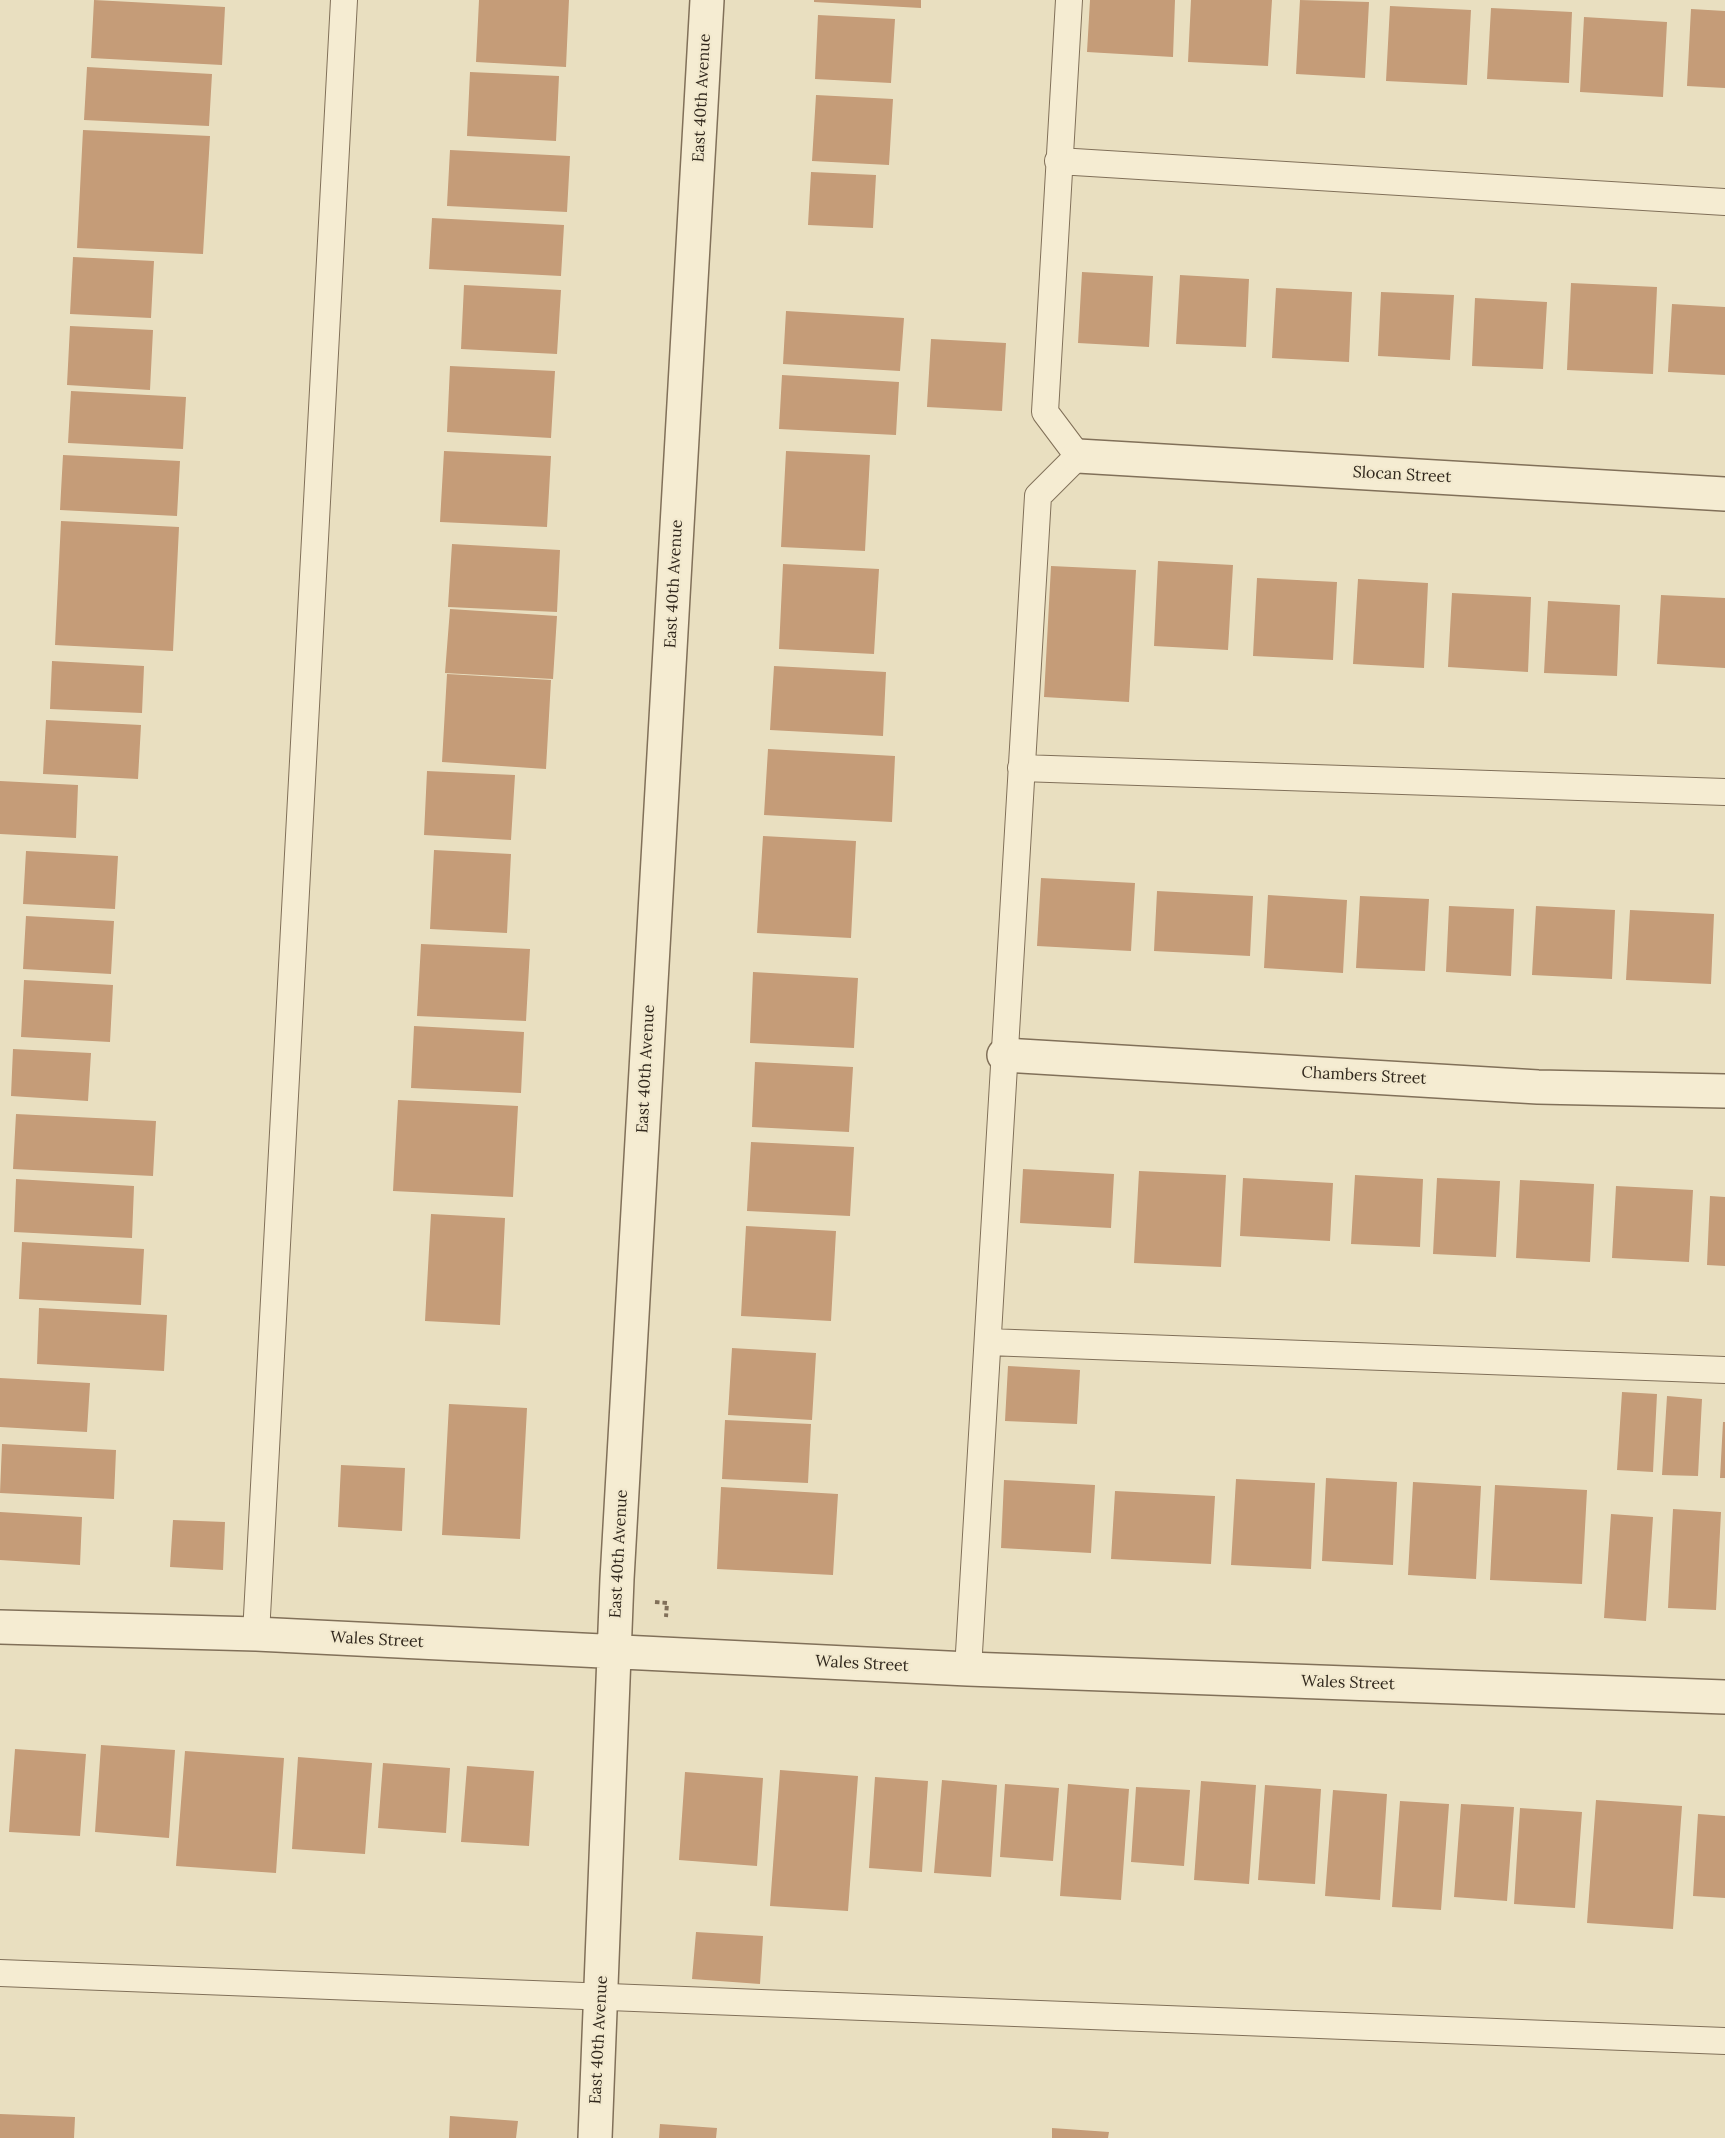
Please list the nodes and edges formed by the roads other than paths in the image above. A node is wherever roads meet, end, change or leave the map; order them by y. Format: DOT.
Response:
graph roads {
  1 [pos="344,0"];
  2 [pos="707,0"];
  3 [pos="1069,0"];
  4 [pos="1058,161"];
  5 [pos="1725,202"];
  6 [pos="1078,456"];
  7 [pos="1725,494"];
  8 [pos="1021,768"];
  9 [pos="1725,792"];
  10 [pos="1004,1055"];
  11 [pos="1725,1091"];
  12 [pos="988,1342"];
  13 [pos="1725,1370"];
  14 [pos="0,1627"];
  15 [pos="256,1634"];
  16 [pos="615,1651"];
  17 [pos="968,1669"];
  18 [pos="1725,1697"];
  19 [pos="0,1973"];
  20 [pos="601,1996"];
  21 [pos="1725,2041"];
  22 [pos="595,2138"];
  1 -- 15 [label="lane"];
  2 -- 16 [label="street, East 40th Avenue"];
  3 -- 4 [label="lane"];
  4 -- 5 [label="lane"];
  4 -- 6 [label="lane"];
  6 -- 7 [label="street, Slocan Street"];
  6 -- 8 [label="lane"];
  8 -- 9 [label="lane"];
  8 -- 10 [label="lane"];
  10 -- 11 [label="street, Chambers Street"];
  10 -- 12 [label="lane"];
  12 -- 13 [label="lane"];
  12 -- 17 [label="lane"];
  14 -- 15 [label="street, Wales Street"];
  15 -- 16 [label="street, Wales Street"];
  16 -- 17 [label="street, Wales Street"];
  16 -- 20 [label="street, East 40th Avenue"];
  17 -- 18 [label="street, Wales Street"];
  19 -- 20 [label="lane"];
  20 -- 21 [label="lane"];
  20 -- 22 [label="street, East 40th Avenue"];
}
